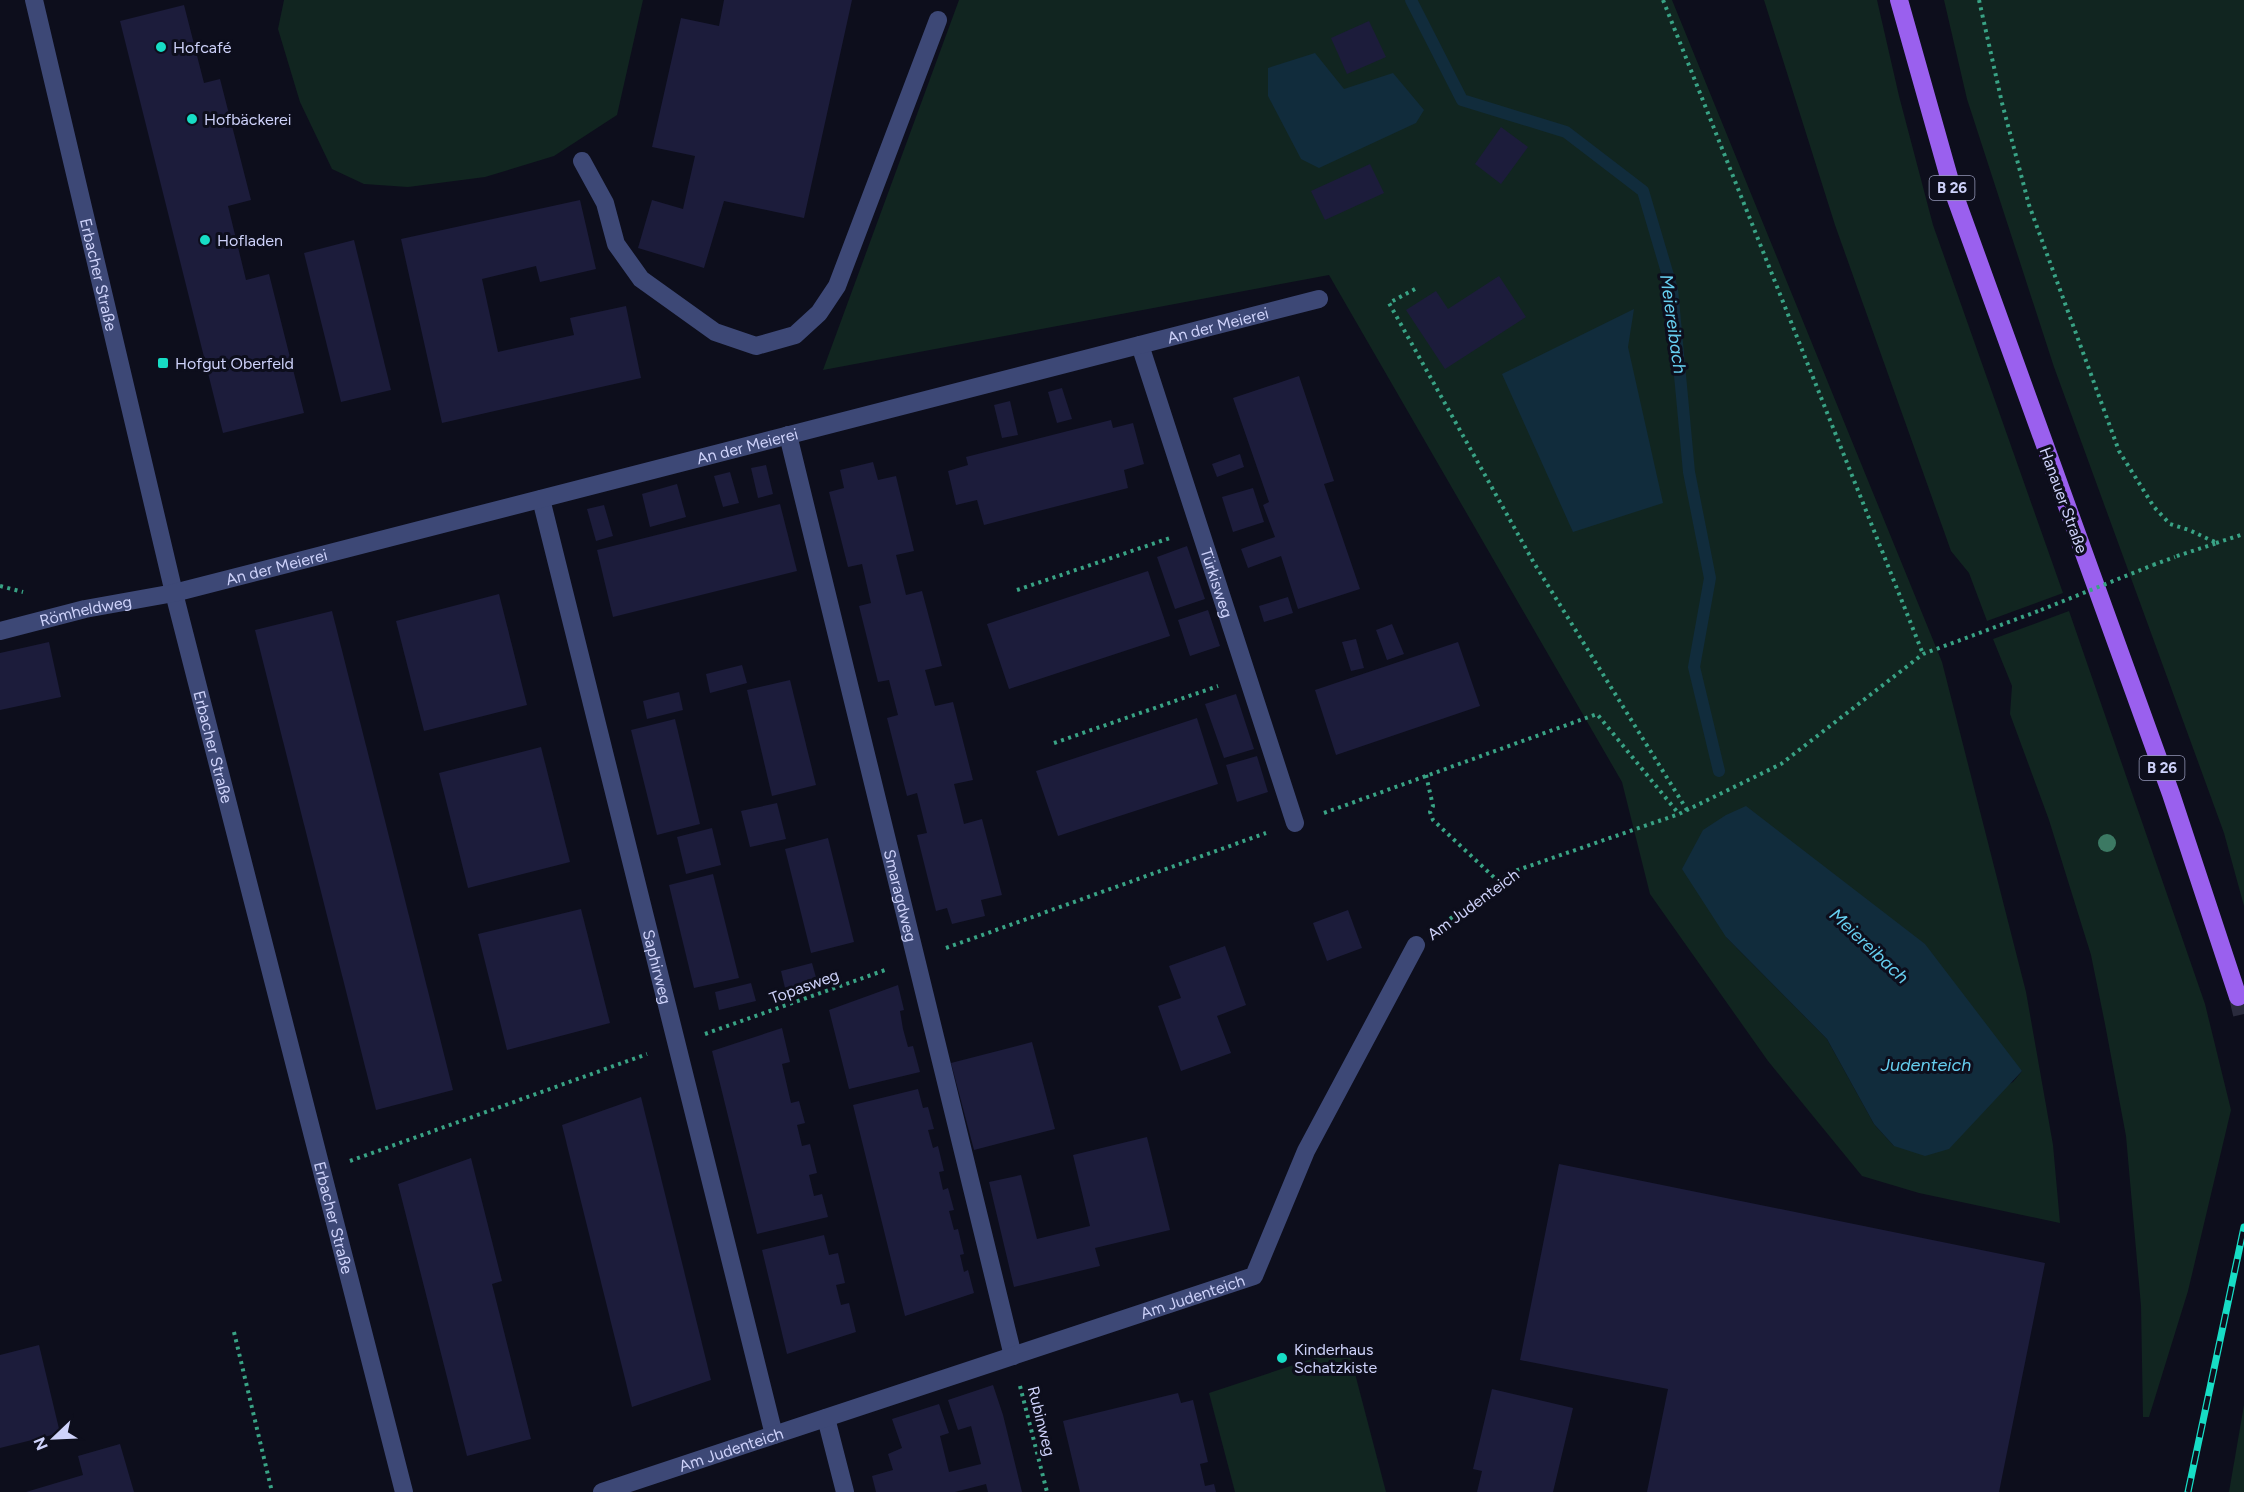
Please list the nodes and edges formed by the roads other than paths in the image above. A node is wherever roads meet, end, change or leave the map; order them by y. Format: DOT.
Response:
graph roads {
  1 [pos="34,0"];
  2 [pos="1899,0"];
  3 [pos="938,20"];
  4 [pos="582,160"];
  5 [pos="1319,299"];
  6 [pos="1140,345"];
  7 [pos="788,435"];
  8 [pos="541,499"];
  9 [pos="174,593"];
  10 [pos="0,632"];
  11 [pos="1295,823"];
  12 [pos="1416,945"];
  13 [pos="2238,997"];
  14 [pos="1013,1356"];
  15 [pos="826,1418"];
  16 [pos="774,1435"];
  17 [pos="404,1492"];
  18 [pos="602,1492"];
  19 [pos="845,1492"];
  1 -- 9 [label="street, Erbacher Straße"];
  2 -- 13 [label="main road, Hanauer Straße / B 26"];
  3 -- 4 [label="street"];
  5 -- 6 [label="street, An der Meierei"];
  6 -- 7 [label="street, An der Meierei"];
  6 -- 11 [label="street, Türkisweg"];
  7 -- 8 [label="street, An der Meierei"];
  7 -- 14 [label="street, Smaragdweg"];
  8 -- 9 [label="street, An der Meierei"];
  8 -- 16 [label="street, Saphirweg"];
  9 -- 10 [label="street, Römheldweg"];
  9 -- 17 [label="street, Erbacher Straße"];
  12 -- 14 [label="street, Am Judenteich"];
  14 -- 15 [label="street, Am Judenteich"];
  15 -- 16 [label="street, Am Judenteich"];
  15 -- 19 [label="street"];
  16 -- 18 [label="street, Am Judenteich"];
}
